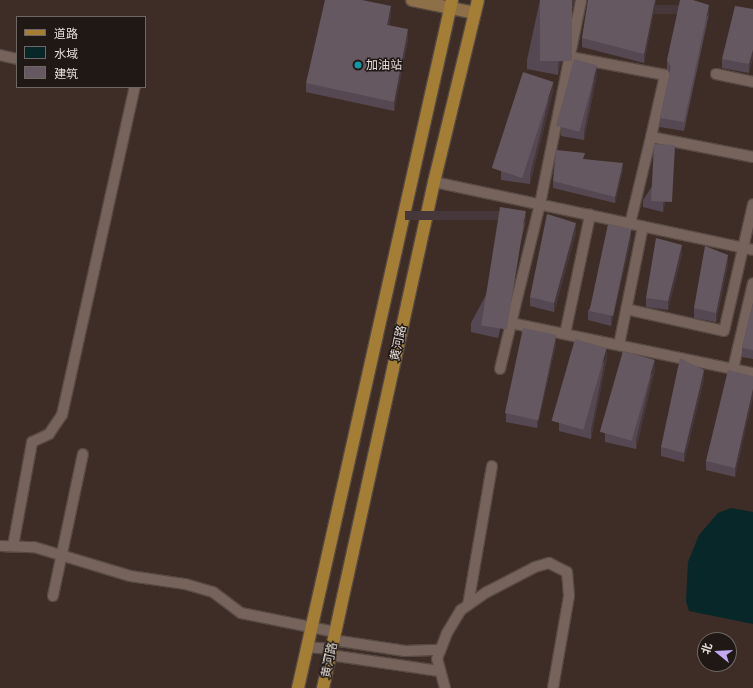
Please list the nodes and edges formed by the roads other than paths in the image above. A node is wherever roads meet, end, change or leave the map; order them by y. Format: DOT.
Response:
graph roads {
  1 [pos="412,0"];
  2 [pos="478,0"];
  3 [pos="581,0"];
  4 [pos="451,4"];
  5 [pos="475,14"];
  6 [pos="0,55"];
  7 [pos="570,57"];
  8 [pos="16,59"];
  9 [pos="716,74"];
  10 [pos="753,82"];
  11 [pos="135,88"];
  12 [pos="651,136"];
  13 [pos="753,157"];
  14 [pos="434,182"];
  15 [pos="540,204"];
  16 [pos="753,204"];
  17 [pos="590,215"];
  18 [pos="630,224"];
  19 [pos="643,226"];
  20 [pos="748,249"];
  21 [pos="753,282"];
  22 [pos="626,310"];
  23 [pos="511,323"];
  24 [pos="724,332"];
  25 [pos="564,334"];
  26 [pos="741,335"];
  27 [pos="619,345"];
  28 [pos="500,368"];
  29 [pos="733,369"];
  30 [pos="753,373"];
  31 [pos="83,454"];
  32 [pos="492,466"];
  33 [pos="0,546"];
  34 [pos="13,546"];
  35 [pos="62,554"];
  36 [pos="53,596"];
  37 [pos="468,605"];
  38 [pos="312,627"];
  39 [pos="332,644"];
  40 [pos="307,647"];
  41 [pos="440,650"];
  42 [pos="439,671"];
  43 [pos="298,688"];
  44 [pos="323,688"];
  45 [pos="445,688"];
  46 [pos="553,688"];
  1 -- 4 [label="street"];
  2 -- 5 [label="main road, 黄河路"];
  3 -- 7 [label="street"];
  4 -- 5 [label="street"];
  4 -- 38 [label="main road, 黄河路"];
  5 -- 14 [label="main road, 黄河路"];
  6 -- 8 [label="street"];
  7 -- 12 [label="street"];
  7 -- 15 [label="street"];
  9 -- 10 [label="street"];
  11 -- 34 [label="street"];
  12 -- 13 [label="street"];
  12 -- 18 [label="street"];
  14 -- 15 [label="street"];
  14 -- 39 [label="main road, 黄河路"];
  15 -- 17 [label="street"];
  15 -- 23 [label="street"];
  16 -- 20 [label="street"];
  17 -- 18 [label="street"];
  17 -- 25 [label="street"];
  18 -- 19 [label="street"];
  19 -- 20 [label="street"];
  19 -- 22 [label="street"];
  20 -- 24 [label="street"];
  21 -- 26 [label="street"];
  22 -- 24 [label="street"];
  22 -- 27 [label="street"];
  23 -- 25 [label="street"];
  23 -- 28 [label="street"];
  24 -- 26 [label="street"];
  25 -- 27 [label="street"];
  26 -- 29 [label="street"];
  27 -- 29 [label="street"];
  29 -- 30 [label="street"];
  31 -- 35 [label="street"];
  32 -- 37 [label="street"];
  33 -- 34 [label="street"];
  34 -- 35 [label="street"];
  35 -- 36 [label="street"];
  35 -- 38 [label="street"];
  37 -- 41 [label="street"];
  37 -- 46 [label="street"];
  38 -- 39 [label="street"];
  38 -- 40 [label="main road, 黄河路"];
  39 -- 40 [label="street"];
  39 -- 41 [label="street"];
  39 -- 42 [label="street"];
  39 -- 44 [label="main road, 黄河路"];
  40 -- 43 [label="main road, 黄河路"];
  41 -- 42 [label="street"];
  42 -- 45 [label="street"];
}
